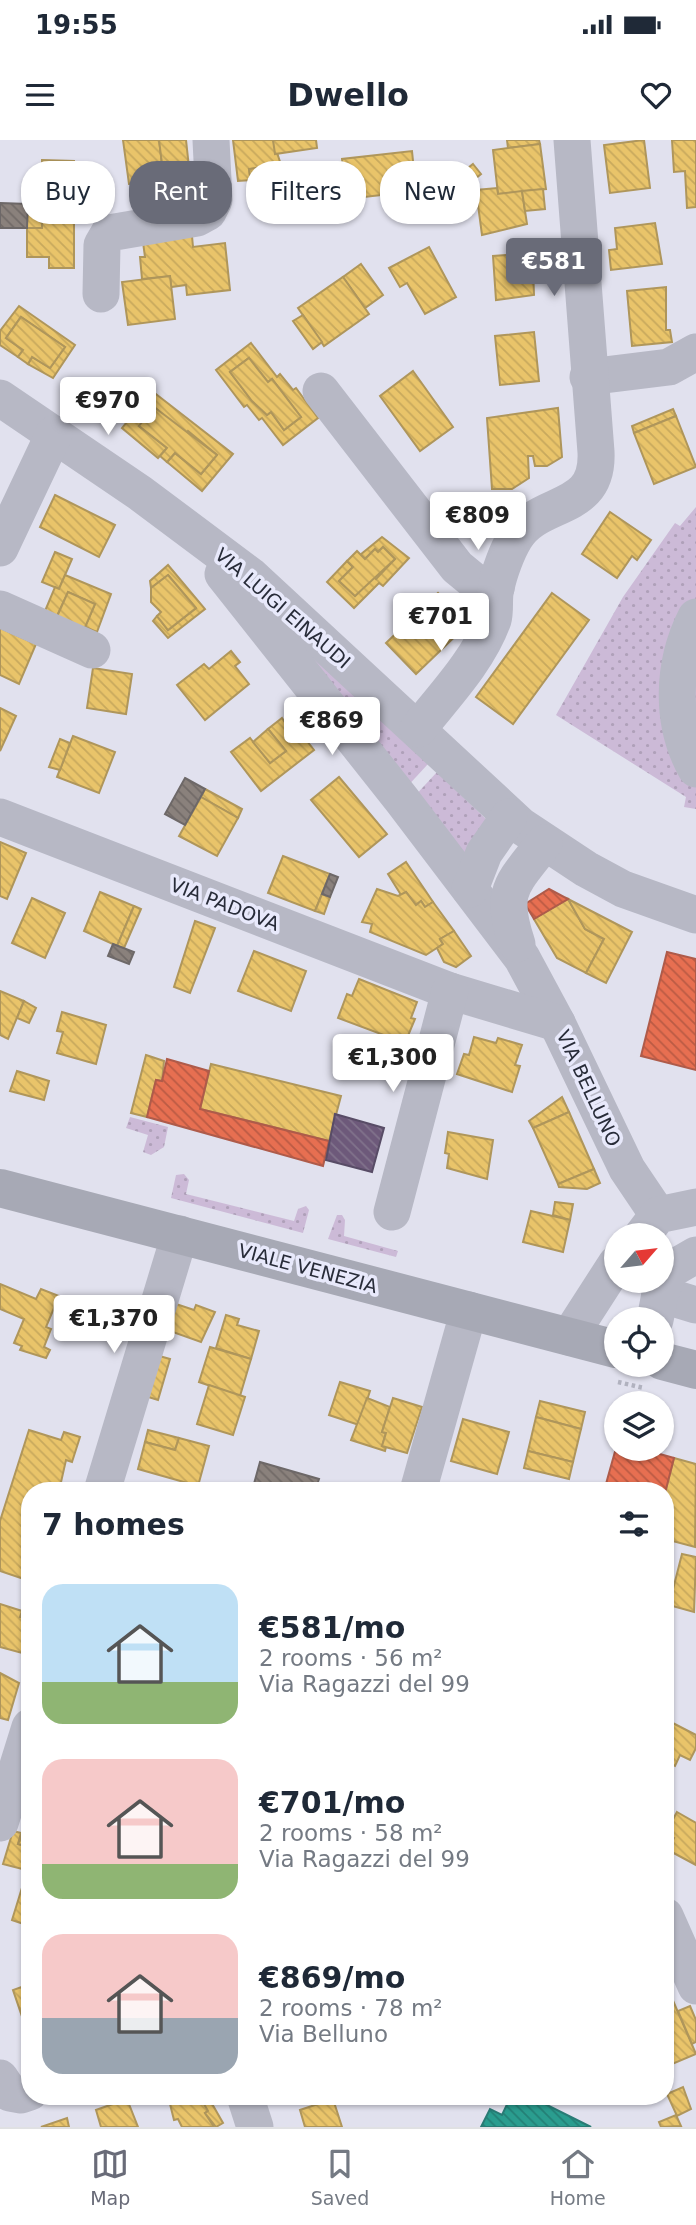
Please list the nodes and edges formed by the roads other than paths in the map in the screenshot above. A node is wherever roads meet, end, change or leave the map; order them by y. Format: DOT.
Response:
graph roads {
  1 [pos="211,140"];
  2 [pos="572,140"];
  3 [pos="101,294"];
  4 [pos="696,352"];
  5 [pos="588,377"];
  6 [pos="321,391"];
  7 [pos="0,398"];
  8 [pos="54,435"];
  9 [pos="183,524"];
  10 [pos="0,548"];
  11 [pos="496,588"];
  12 [pos="0,609"];
  13 [pos="696,617"];
  14 [pos="92,649"];
  15 [pos="418,729"];
  16 [pos="696,769"];
  17 [pos="0,817"];
  18 [pos="509,817"];
  19 [pos="544,843"];
  20 [pos="470,889"];
  21 [pos="696,915"];
  22 [pos="522,958"];
  23 [pos="450,991"];
  24 [pos="558,1023"];
  25 [pos="0,1188"];
  26 [pos="696,1208"];
  27 [pos="393,1212"];
  28 [pos="649,1223"];
  29 [pos="655,1223"];
  30 [pos="180,1234"];
  31 [pos="696,1255"];
  32 [pos="604,1283"];
  33 [pos="696,1305"];
  34 [pos="657,1307"];
  35 [pos="469,1310"];
  36 [pos="569,1337"];
  37 [pos="604,1346"];
  38 [pos="674,1364"];
  39 [pos="696,1370"];
  40 [pos="105,1482"];
  41 [pos="421,1482"];
  42 [pos="21,1780"];
  43 [pos="0,1823"];
  44 [pos="674,1936"];
  45 [pos="696,1986"];
  46 [pos="0,2078"];
  47 [pos="21,2095"];
  48 [pos="248,2105"];
  49 [pos="255,2127"];
  1 -- 3 [label="street"];
  2 -- 5 [label="street"];
  4 -- 5 [label="street"];
  5 -- 11 [label="street"];
  6 -- 11 [label="street"];
  7 -- 8 [label="street, VIA LUIGI EINAUDI"];
  8 -- 9 [label="street, VIA LUIGI EINAUDI"];
  8 -- 10 [label="street"];
  9 -- 15 [label="street, VIA LUIGI EINAUDI"];
  9 -- 20 [label="street, VIA BELLUNO"];
  11 -- 15 [label="street"];
  12 -- 14 [label="street"];
  13 -- 16 [label="street"];
  15 -- 18 [label="street, VIA LUIGI EINAUDI"];
  17 -- 23 [label="street, VIA PADOVA"];
  18 -- 19 [label="street, VIA LUIGI EINAUDI"];
  18 -- 20 [label="street"];
  19 -- 21 [label="street, VIA LUIGI EINAUDI"];
  19 -- 22 [label="street, VIA BELLUNO"];
  20 -- 22 [label="street, VIA BELLUNO"];
  22 -- 24 [label="street, VIA BELLUNO"];
  23 -- 24 [label="street, VIA PADOVA"];
  23 -- 27 [label="street"];
  24 -- 28 [label="street, VIA BELLUNO"];
  25 -- 30 [label="main road, VIALE VENEZIA"];
  26 -- 29 [label="street"];
  30 -- 35 [label="main road, VIALE VENEZIA"];
  30 -- 40 [label="street"];
  31 -- 34 [label="street"];
  32 -- 36 [label="street"];
  33 -- 34 [label="street"];
  35 -- 36 [label="main road, VIALE VENEZIA"];
  35 -- 41 [label="street"];
  36 -- 37 [label="main road, VIALE VENEZIA"];
  38 -- 39 [label="main road"];
  42 -- 43 [label="street"];
  44 -- 45 [label="street"];
  46 -- 47 [label="street"];
  48 -- 49 [label="street"];
}
